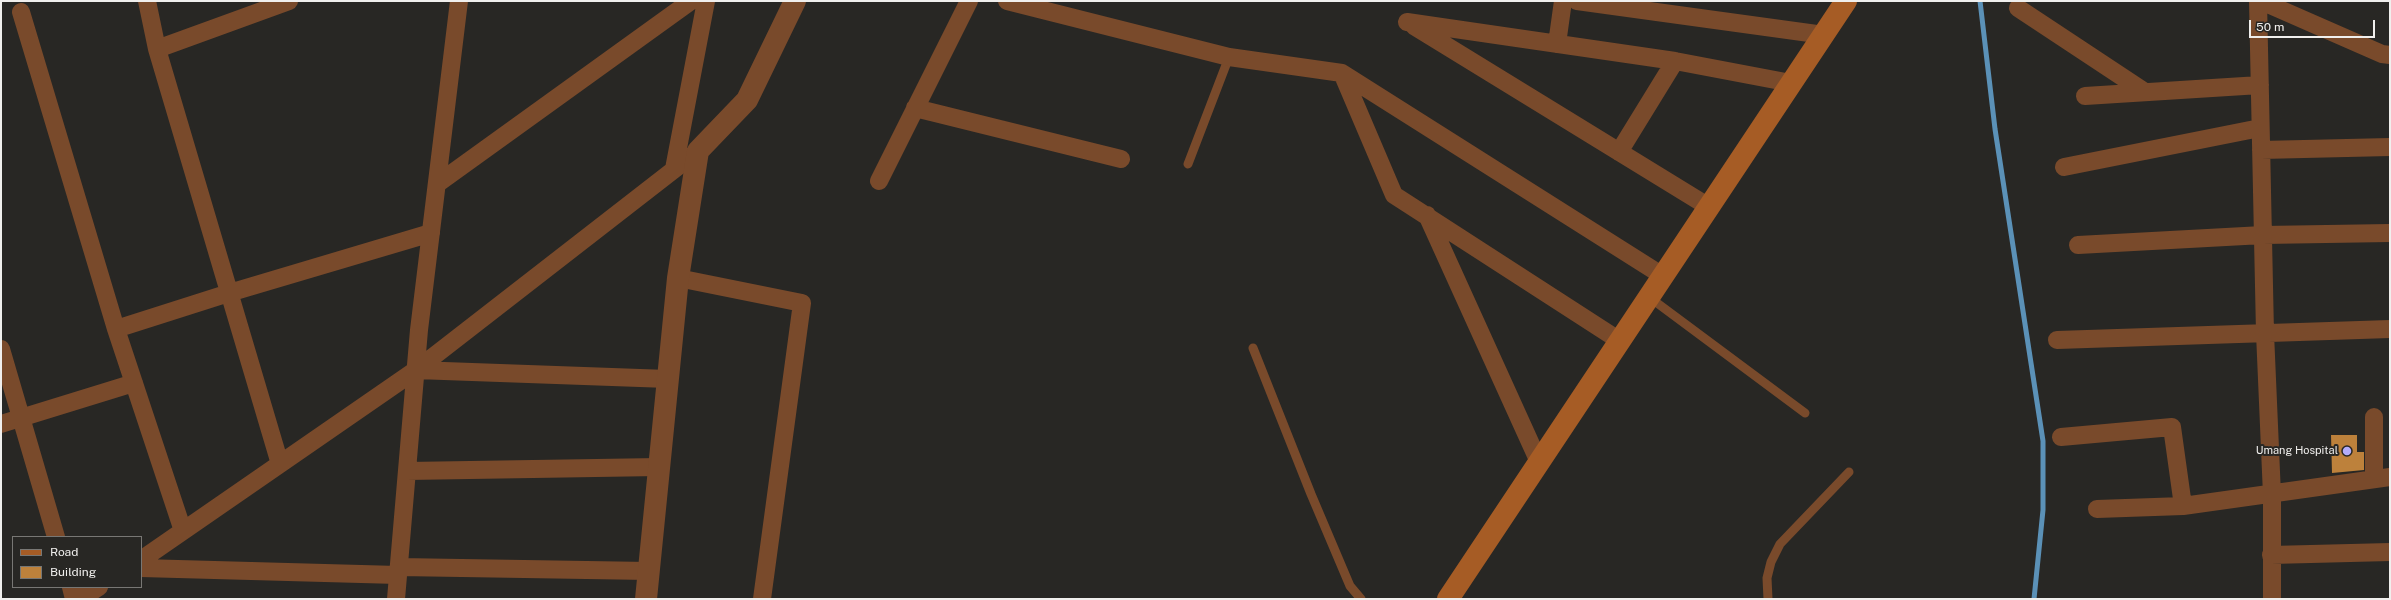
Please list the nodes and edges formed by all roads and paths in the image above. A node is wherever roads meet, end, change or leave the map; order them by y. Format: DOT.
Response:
graph roads {
  1 [pos="147,1"];
  2 [pos="289,1"];
  3 [pos="459,1"];
  4 [pos="691,1"];
  5 [pos="706,1"];
  6 [pos="795,1"];
  7 [pos="968,1"];
  8 [pos="1007,1"];
  9 [pos="1563,1"];
  10 [pos="1577,1"];
  11 [pos="1846,1"];
  12 [pos="2258,1"];
  13 [pos="2261,1"];
  14 [pos="2018,8"];
  15 [pos="21,12"];
  16 [pos="1824,35"];
  17 [pos="1557,44"];
  18 [pos="157,49"];
  19 [pos="2390,55"];
  20 [pos="1229,57"];
  21 [pos="1675,60"];
  22 [pos="1342,73"];
  23 [pos="1791,84"];
  24 [pos="2260,85"];
  25 [pos="2145,92"];
  26 [pos="2085,96"];
  27 [pos="915,108"];
  28 [pos="2260,128"];
  29 [pos="2390,147"];
  30 [pos="2261,150"];
  31 [pos="698,151"];
  32 [pos="1619,152"];
  33 [pos="1121,159"];
  34 [pos="1188,164"];
  35 [pos="2064,167"];
  36 [pos="674,169"];
  37 [pos="879,181"];
  38 [pos="436,184"];
  39 [pos="1709,207"];
  40 [pos="1427,215"];
  41 [pos="431,233"];
  42 [pos="2390,233"];
  43 [pos="2263,235"];
  44 [pos="2078,245"];
  45 [pos="1663,276"];
  46 [pos="678,278"];
  47 [pos="229,292"];
  48 [pos="1649,297"];
  49 [pos="116,329"];
  50 [pos="2390,329"];
  51 [pos="2265,333"];
  52 [pos="2057,340"];
  53 [pos="1620,341"];
  54 [pos="1253,348"];
  55 [pos="1,349"];
  56 [pos="416,370"];
  57 [pos="668,379"];
  58 [pos="134,383"];
  59 [pos="1805,413"];
  60 [pos="20,417"];
  61 [pos="2374,417"];
  62 [pos="1,424"];
  63 [pos="2061,437"];
  64 [pos="1540,462"];
  65 [pos="280,464"];
  66 [pos="659,467"];
  67 [pos="407,472"];
  68 [pos="1850,472"];
  69 [pos="2382,478"];
  70 [pos="2272,495"];
  71 [pos="2183,506"];
  72 [pos="2098,509"];
  73 [pos="183,532"];
  74 [pos="56,536"];
  75 [pos="2390,552"];
  76 [pos="2271,555"];
  77 [pos="142,559"];
  78 [pos="142,568"];
  79 [pos="399,571"];
  80 [pos="649,571"];
  81 [pos="71,588"];
  82 [pos="97,588"];
  83 [pos="74,599"];
  84 [pos="80,599"];
  85 [pos="396,599"];
  86 [pos="646,599"];
  87 [pos="762,599"];
  88 [pos="1361,599"];
  89 [pos="1448,599"];
  90 [pos="1768,599"];
  91 [pos="2272,599"];
  1 -- 18 [label="street"];
  2 -- 18 [label="street"];
  3 -- 38 [label="street"];
  4 -- 38 [label="street"];
  5 -- 36 [label="street"];
  6 -- 31 [label="street"];
  7 -- 27 [label="street"];
  8 -- 20 [label="street"];
  9 -- 17 [label="street"];
  10 -- 16 [label="street"];
  11 -- 16 [label="main road"];
  12 -- 24 [label="street"];
  13 -- 19 [label="street"];
  14 -- 25 [label="street"];
  15 -- 49 [label="street"];
  16 -- 23 [label="main road"];
  17 -- 21 [label="street"];
  17 -- 32 [label="street"];
  18 -- 47 [label="street"];
  20 -- 22 [label="street"];
  20 -- 34 [label="lane"];
  21 -- 23 [label="street"];
  21 -- 32 [label="street"];
  22 -- 40 [label="street"];
  22 -- 45 [label="street"];
  23 -- 39 [label="main road"];
  24 -- 25 [label="street"];
  24 -- 28 [label="street"];
  25 -- 26 [label="street"];
  27 -- 33 [label="street"];
  27 -- 37 [label="street"];
  28 -- 30 [label="street"];
  28 -- 35 [label="street"];
  29 -- 30 [label="street"];
  30 -- 43 [label="street"];
  31 -- 36 [label="street"];
  31 -- 46 [label="street"];
  32 -- 39 [label="street"];
  36 -- 56 [label="street"];
  38 -- 41 [label="street"];
  39 -- 45 [label="main road"];
  40 -- 53 [label="street"];
  40 -- 64 [label="street"];
  41 -- 47 [label="street"];
  41 -- 56 [label="street"];
  42 -- 43 [label="street"];
  43 -- 44 [label="street"];
  43 -- 51 [label="street"];
  45 -- 48 [label="main road"];
  46 -- 57 [label="street"];
  46 -- 87 [label="street"];
  47 -- 49 [label="street"];
  47 -- 65 [label="street"];
  48 -- 53 [label="main road"];
  48 -- 59 [label="lane"];
  49 -- 58 [label="street"];
  50 -- 51 [label="street"];
  51 -- 52 [label="street"];
  51 -- 70 [label="street"];
  53 -- 64 [label="main road"];
  54 -- 88 [label="lane"];
  55 -- 60 [label="street"];
  56 -- 57 [label="street"];
  56 -- 65 [label="street"];
  56 -- 67 [label="street"];
  57 -- 66 [label="street"];
  58 -- 60 [label="street"];
  58 -- 73 [label="street"];
  60 -- 62 [label="street"];
  60 -- 74 [label="street"];
  61 -- 69 [label="street"];
  63 -- 71 [label="street"];
  64 -- 89 [label="main road"];
  65 -- 73 [label="street"];
  66 -- 67 [label="street"];
  66 -- 80 [label="street"];
  67 -- 79 [label="street"];
  68 -- 90 [label="lane"];
  69 -- 70 [label="street"];
  70 -- 71 [label="street"];
  70 -- 76 [label="street"];
  71 -- 72 [label="street"];
  73 -- 77 [label="street"];
  75 -- 76 [label="street"];
  76 -- 91 [label="street"];
  78 -- 79 [label="street"];
  79 -- 80 [label="street"];
  79 -- 85 [label="street"];
  80 -- 86 [label="street"];
  81 -- 83 [label="street"];
  82 -- 84 [label="street"];
}
